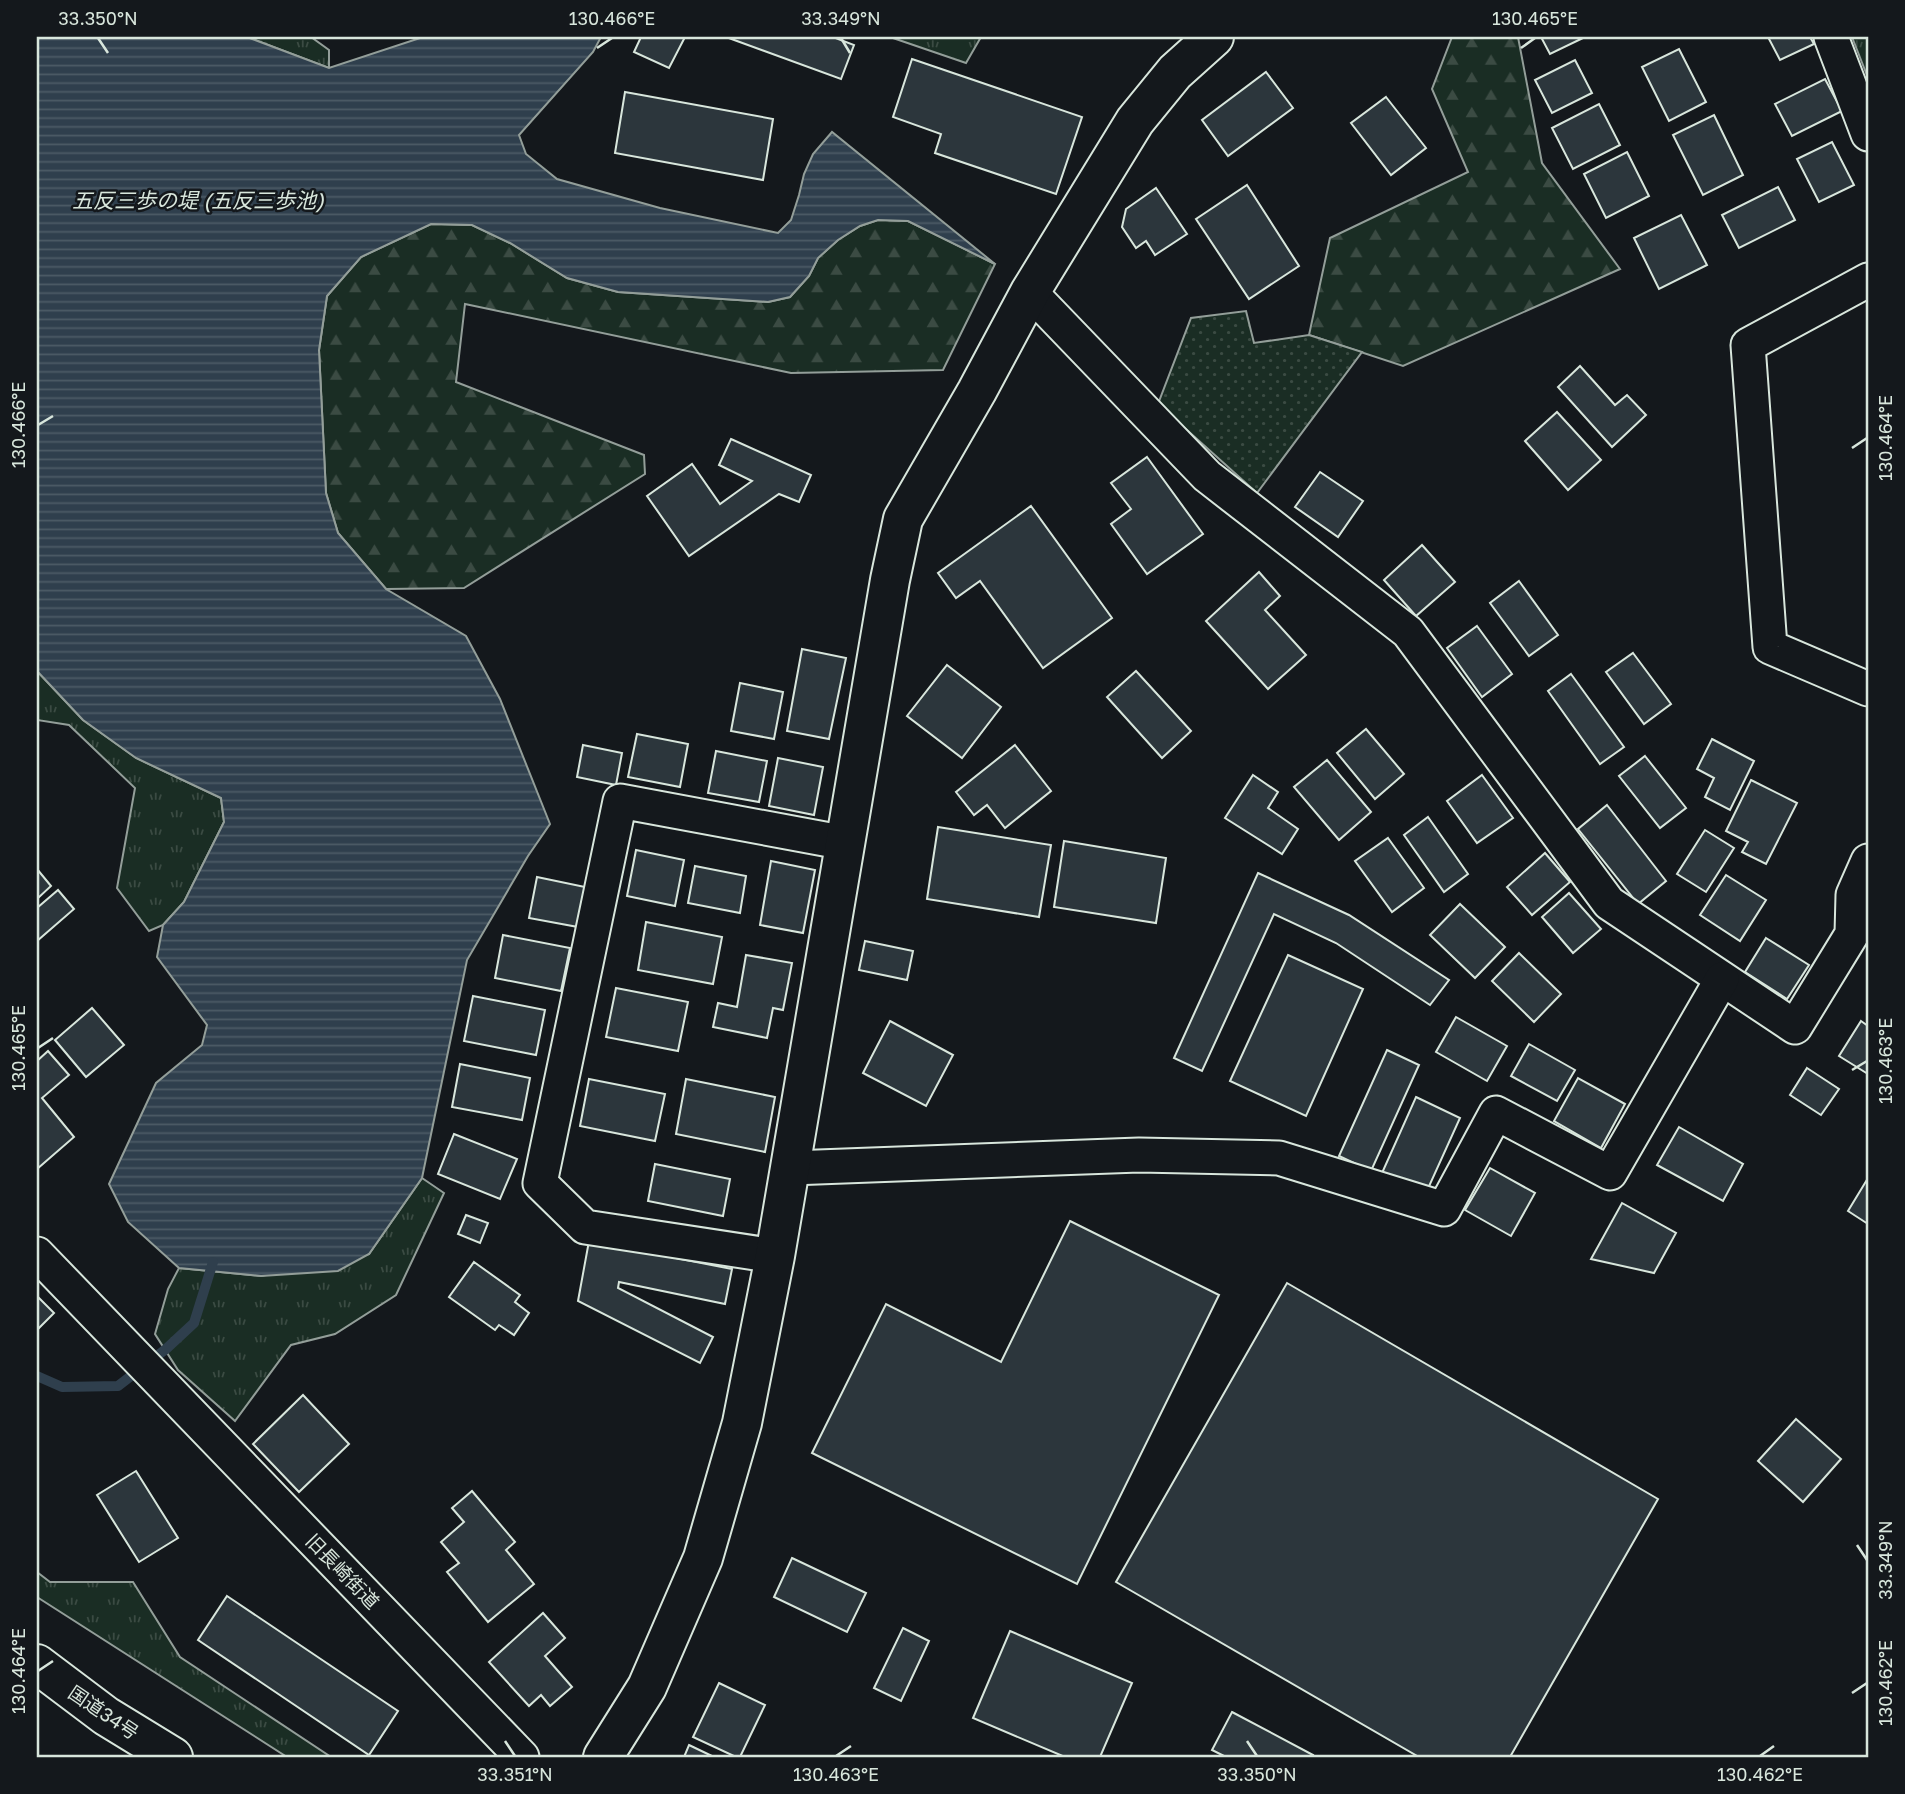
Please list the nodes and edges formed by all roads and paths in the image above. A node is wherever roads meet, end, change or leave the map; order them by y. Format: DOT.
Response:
graph roads {
  1 [pos="1214,37"];
  2 [pos="1831,37"];
  3 [pos="1868,134"];
  4 [pos="1868,280"];
  5 [pos="1030,292"];
  6 [pos="1868,689"];
  7 [pos="846,843"];
  8 [pos="1868,861"];
  9 [pos="1860,939"];
  10 [pos="1722,979"];
  11 [pos="790,1168"];
  12 [pos="37,1254"];
  13 [pos="775,1256"];
  14 [pos="37,1664"];
  15 [pos="173,1757"];
  16 [pos="522,1757"];
  17 [pos="603,1757"];
  1 -- 5 [label="main road"];
  2 -- 3 [label="street"];
  4 -- 6 [label="street"];
  5 -- 7 [label="main road"];
  5 -- 10 [label="street"];
  7 -- 11 [label="main road"];
  7 -- 13 [label="street"];
  8 -- 9 [label="street"];
  9 -- 10 [label="street"];
  10 -- 11 [label="street"];
  11 -- 13 [label="main road"];
  12 -- 16 [label="street, 旧長崎街道"];
  13 -- 17 [label="main road"];
  14 -- 15 [label="main road, 国道34号"];
}
